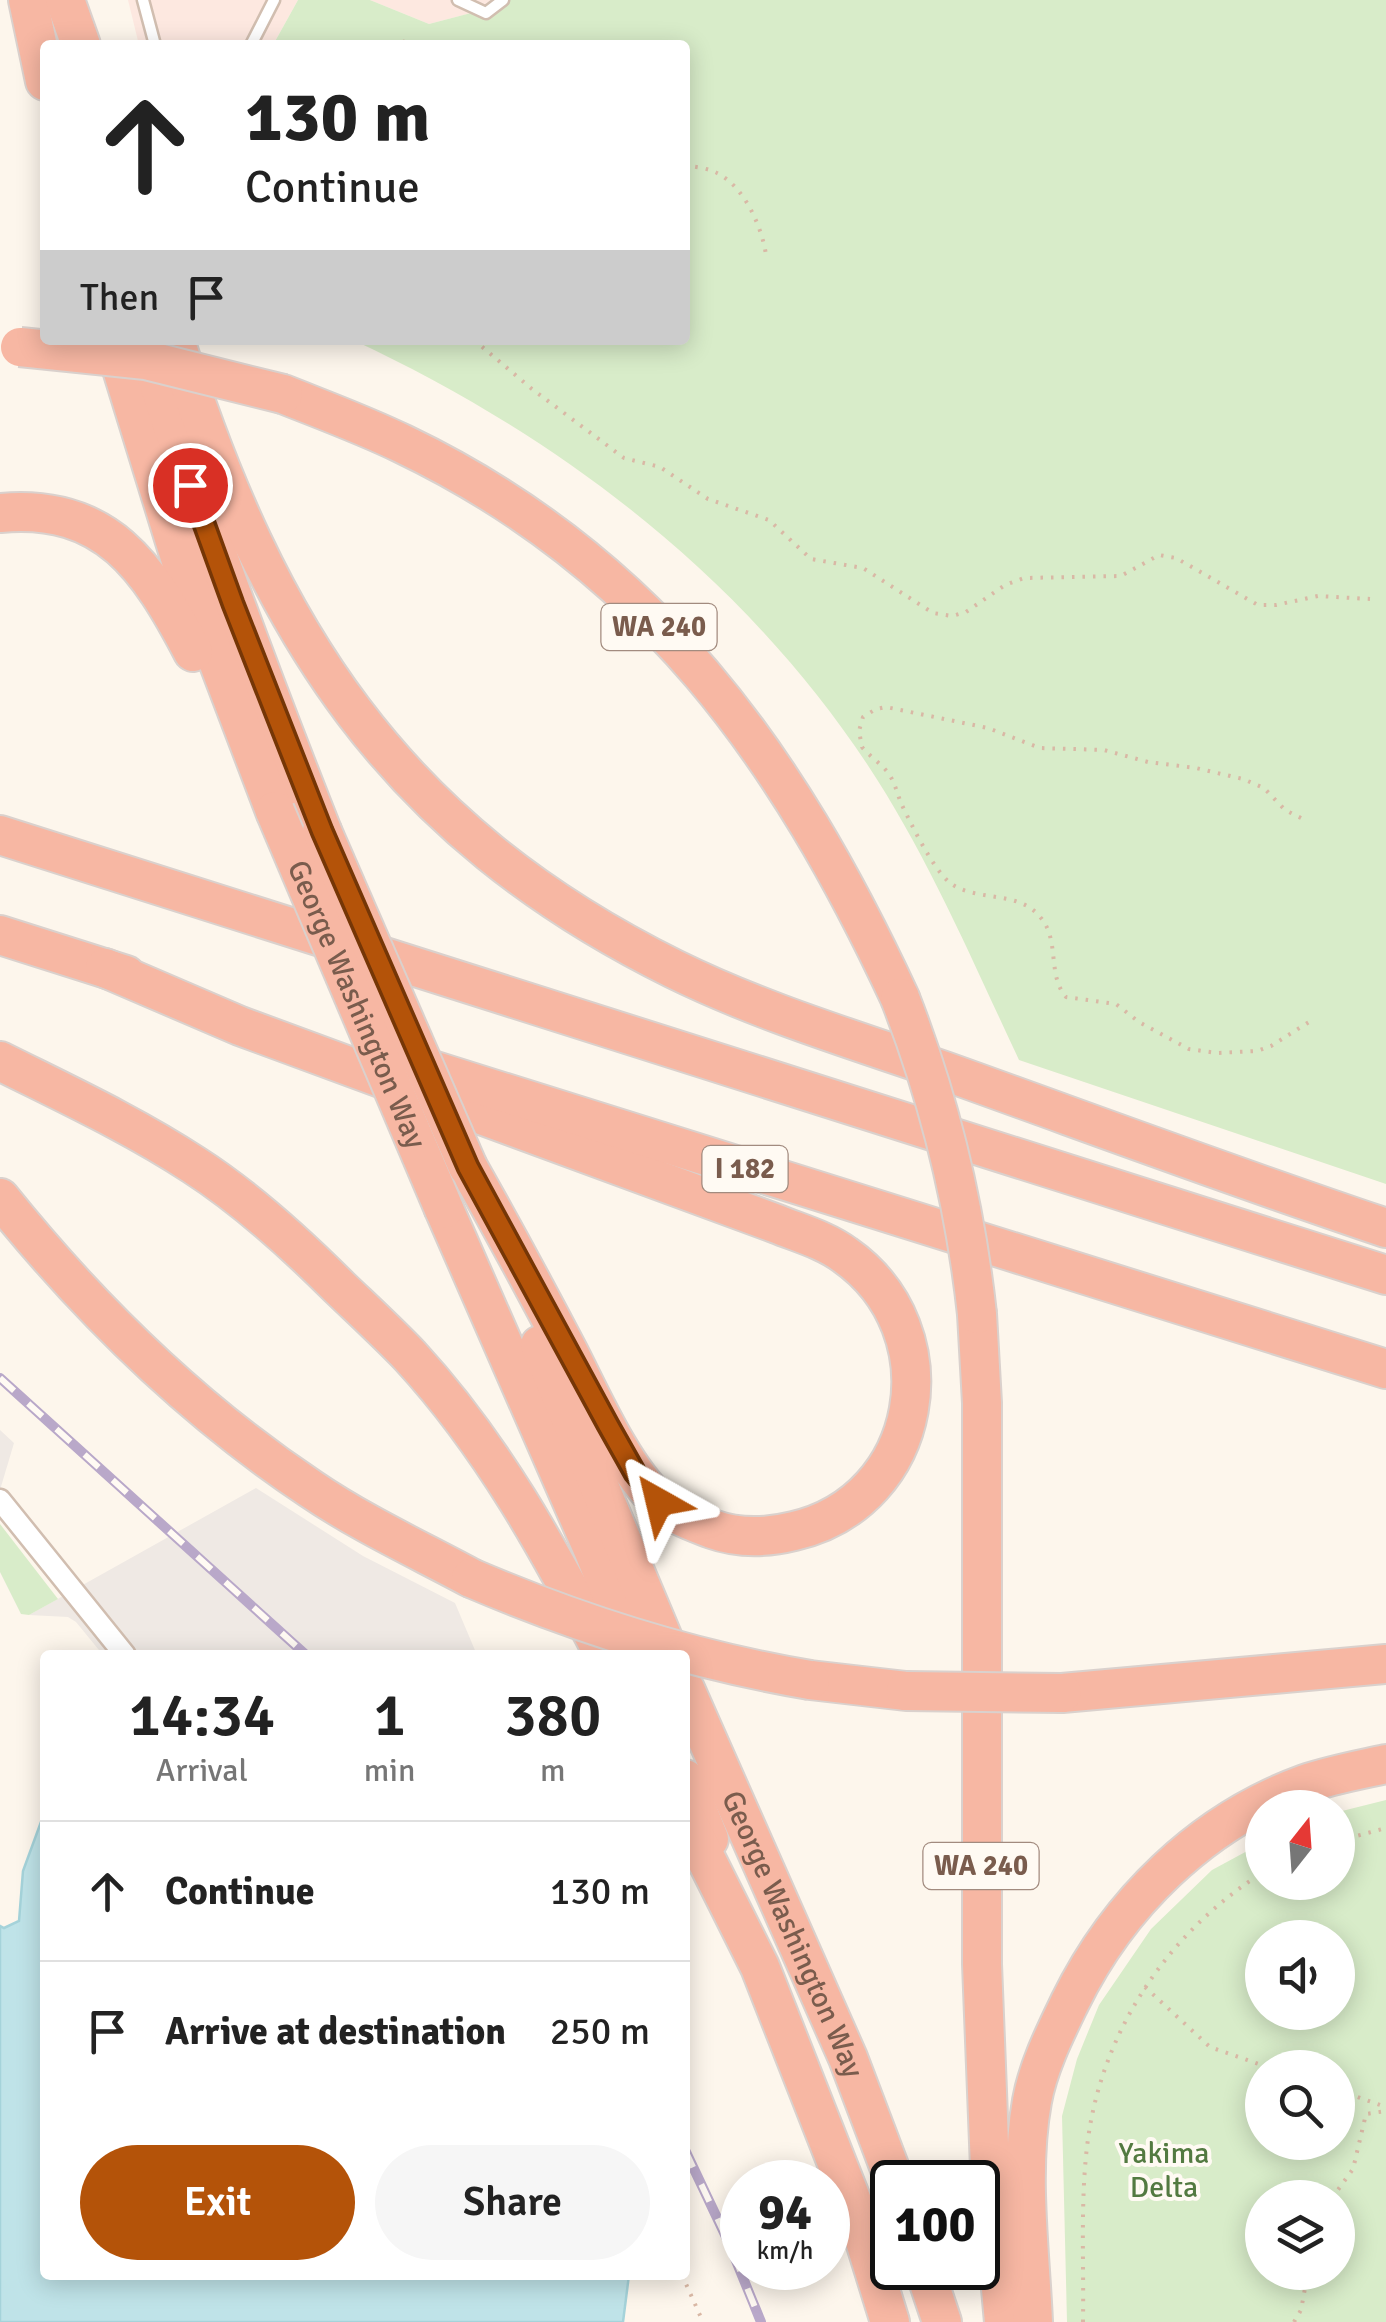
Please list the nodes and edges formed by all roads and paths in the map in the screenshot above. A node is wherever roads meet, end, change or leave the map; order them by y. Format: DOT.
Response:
graph roads {
  1 [pos="28,0"];
  2 [pos="63,0"];
  3 [pos="142,0"];
  4 [pos="274,0"];
  5 [pos="458,0"];
  6 [pos="503,0"];
  7 [pos="70,40"];
  8 [pos="79,40"];
  9 [pos="154,40"];
  10 [pos="254,40"];
  11 [pos="40,57"];
  12 [pos="690,165"];
  13 [pos="766,255"];
  14 [pos="115,345"];
  15 [pos="147,345"];
  16 [pos="176,345"];
  17 [pos="480,345"];
  18 [pos="10,346"];
  19 [pos="0,514"];
  20 [pos="1370,598"];
  21 [pos="273,806"];
  22 [pos="1301,818"];
  23 [pos="0,822"];
  24 [pos="0,835"];
  25 [pos="126,874"];
  26 [pos="0,935"];
  27 [pos="105,968"];
  28 [pos="1309,1022"];
  29 [pos="0,1061"];
  30 [pos="468,1167"];
  31 [pos="0,1198"];
  32 [pos="1386,1228"];
  33 [pos="1386,1275"];
  34 [pos="1386,1369"];
  35 [pos="0,1500"];
  36 [pos="121,1650"];
  37 [pos="601,1650"];
  38 [pos="634,1650"];
  39 [pos="668,1650"];
  40 [pos="672,1650"];
  41 [pos="690,1655"];
  42 [pos="1386,1664"];
  43 [pos="690,1700"];
  44 [pos="1386,1764"];
  45 [pos="690,1792"];
  46 [pos="690,1826"];
  47 [pos="1386,1828"];
  48 [pos="1355,1836"];
  49 [pos="1245,1886"];
  50 [pos="760,1967"];
  51 [pos="1146,1987"];
  52 [pos="1245,2059"];
  53 [pos="1355,2097"];
  54 [pos="1386,2109"];
  55 [pos="887,2160"];
  56 [pos="1345,2180"];
  57 [pos="684,2280"];
  58 [pos="931,2290"];
  59 [pos="1304,2290"];
  60 [pos="703,2322"];
  61 [pos="890,2322"];
  62 [pos="942,2322"];
  63 [pos="1004,2322"];
  64 [pos="1033,2322"];
  65 [pos="1082,2322"];
  66 [pos="1294,2322"];
  1 -- 11 [label="highway"];
  2 -- 7 [label="highway"];
  2 -- 8 [label="highway"];
  3 -- 9 [label="lane"];
  4 -- 10 [label="lane"];
  5 -- 6 [label="lane"];
  12 -- 13 [label="path"];
  14 -- 21 [label="highway, George Washington Way"];
  15 -- 30 [label="highway, George Washington Way, bridge"];
  16 -- 32 [label="highway"];
  17 -- 20 [label="path"];
  18 -- 63 [label="highway, WA 240, bridge"];
  19 -- 21 [label="highway"];
  21 -- 38 [label="highway, George Washington Way, bridge"];
  22 -- 28 [label="path"];
  23 -- 25 [label="highway"];
  24 -- 25 [label="highway"];
  25 -- 33 [label="highway"];
  26 -- 27 [label="highway, I 182"];
  27 -- 30 [label="highway"];
  27 -- 34 [label="highway, I 182"];
  29 -- 37 [label="highway"];
  30 -- 39 [label="highway, George Washington Way"];
  31 -- 40 [label="highway, bridge"];
  35 -- 36 [label="street"];
  41 -- 42 [label="highway, bridge"];
  43 -- 55 [label="highway, George Washington Way"];
  44 -- 64 [label="highway"];
  45 -- 50 [label="highway, George Washington Way"];
  46 -- 50 [label="highway"];
  47 -- 48 [label="path"];
  49 -- 51 [label="path"];
  50 -- 61 [label="highway"];
  51 -- 52 [label="path"];
  51 -- 65 [label="path"];
  53 -- 54 [label="path"];
  54 -- 56 [label="path"];
  57 -- 60 [label="path"];
  58 -- 62 [label="highway"];
  59 -- 66 [label="path"];
}
